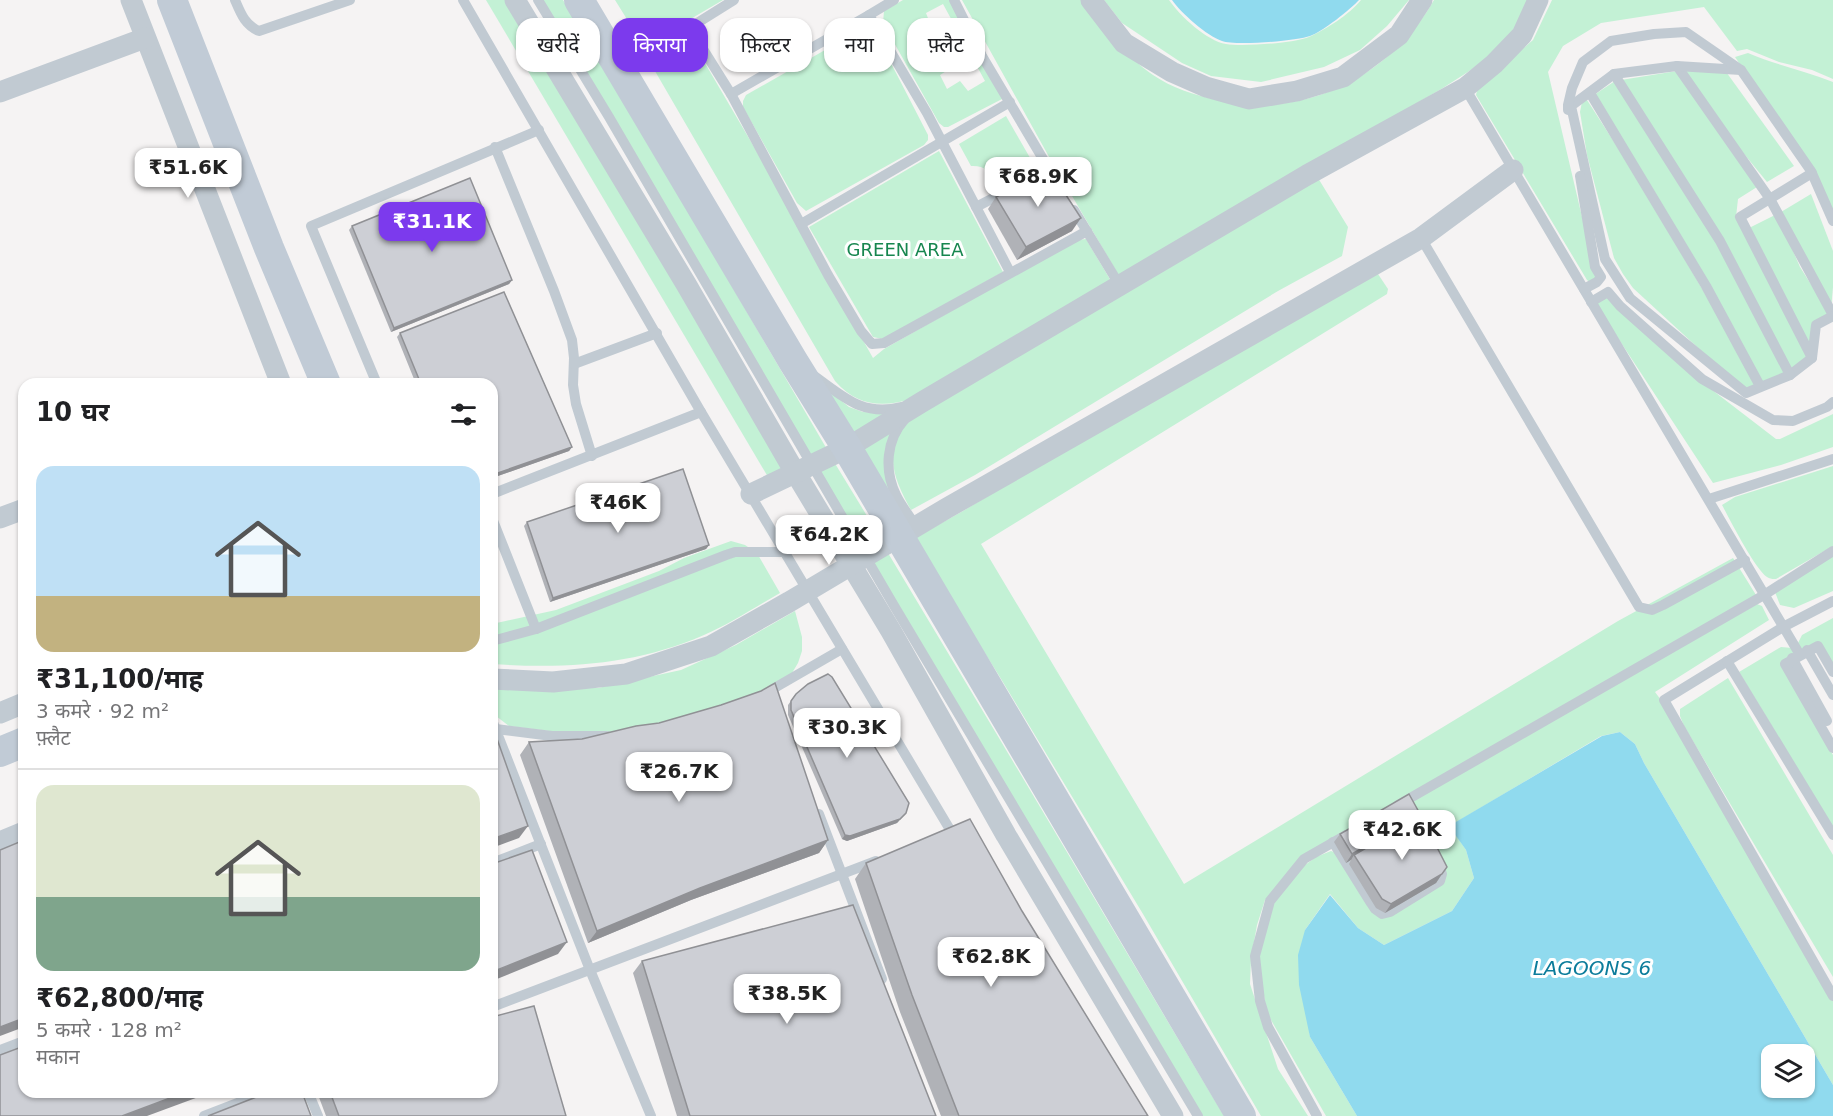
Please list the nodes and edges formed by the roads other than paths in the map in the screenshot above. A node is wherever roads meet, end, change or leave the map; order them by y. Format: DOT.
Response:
graph roads {
  1 [pos="131,0"];
  2 [pos="172,0"];
  3 [pos="236,0"];
  4 [pos="350,0"];
  5 [pos="463,0"];
  6 [pos="515,0"];
  7 [pos="538,0"];
  8 [pos="579,0"];
  9 [pos="734,0"];
  10 [pos="894,0"];
  11 [pos="954,0"];
  12 [pos="1091,0"];
  13 [pos="1422,0"];
  14 [pos="1538,0"];
  15 [pos="869,15"];
  16 [pos="864,18"];
  17 [pos="145,38"];
  18 [pos="824,40"];
  19 [pos="1677,66"];
  20 [pos="1741,70"];
  21 [pos="1614,74"];
  22 [pos="1465,88"];
  23 [pos="0,92"];
  24 [pos="1590,93"];
  25 [pos="732,94"];
  26 [pos="1010,102"];
  27 [pos="539,130"];
  28 [pos="942,141"];
  29 [pos="495,147"];
  30 [pos="1049,169"];
  31 [pos="1513,170"];
  32 [pos="1812,173"];
  33 [pos="1770,199"];
  34 [pos="976,207"];
  35 [pos="1833,221"];
  36 [pos="801,224"];
  37 [pos="1087,231"];
  38 [pos="1421,238"];
  39 [pos="1010,272"];
  40 [pos="1120,286"];
  41 [pos="1584,289"];
  42 [pos="1592,302"];
  43 [pos="1833,316"];
  44 [pos="657,333"];
  45 [pos="1812,358"];
  46 [pos="793,361"];
  47 [pos="574,364"];
  48 [pos="1790,375"];
  49 [pos="279,378"];
  50 [pos="323,378"];
  51 [pos="375,378"];
  52 [pos="1760,386"];
  53 [pos="922,402"];
  54 [pos="1833,402"];
  55 [pos="702,412"];
  56 [pos="847,448"];
  57 [pos="592,456"];
  58 [pos="1833,459"];
  59 [pos="803,469"];
  60 [pos="498,492"];
  61 [pos="751,494"];
  62 [pos="1709,499"];
  63 [pos="18,510"];
  64 [pos="0,518"];
  65 [pos="916,527"];
  66 [pos="498,533"];
  67 [pos="1833,551"];
  68 [pos="784,552"];
  69 [pos="1745,560"];
  70 [pos="1764,595"];
  71 [pos="1832,604"];
  72 [pos="1783,627"];
  73 [pos="536,629"];
  74 [pos="498,639"];
  75 [pos="842,649"];
  76 [pos="1800,654"];
  77 [pos="1727,661"];
  78 [pos="1833,672"];
  79 [pos="498,679"];
  80 [pos="1833,695"];
  81 [pos="18,706"];
  82 [pos="779,712"];
  83 [pos="0,713"];
  84 [pos="1827,721"];
  85 [pos="498,728"];
  86 [pos="620,735"];
  87 [pos="498,739"];
  88 [pos="18,744"];
  89 [pos="1833,748"];
  90 [pos="0,752"];
  91 [pos="813,798"];
  92 [pos="1383,813"];
  93 [pos="1353,831"];
  94 [pos="952,833"];
  95 [pos="18,834"];
  96 [pos="1833,835"];
  97 [pos="0,842"];
  98 [pos="1333,842"];
  99 [pos="542,844"];
  100 [pos="1432,854"];
  101 [pos="886,858"];
  102 [pos="498,861"];
  103 [pos="842,874"];
  104 [pos="590,970"];
  105 [pos="884,984"];
  106 [pos="1833,996"];
  107 [pos="498,1005"];
  108 [pos="18,1043"];
  109 [pos="0,1050"];
  110 [pos="250,1098"];
  111 [pos="310,1098"];
  112 [pos="204,1116"];
  113 [pos="318,1116"];
  114 [pos="651,1116"];
  115 [pos="1173,1116"];
  116 [pos="1198,1116"];
  117 [pos="1241,1116"];
  118 [pos="1317,1116"];
  1 -- 17 [label="street"];
  2 -- 50 [label="street"];
  3 -- 4 [label="lane"];
  5 -- 27 [label="lane"];
  6 -- 59 [label="street"];
  7 -- 59 [label="lane"];
  8 -- 46 [label="street"];
  9 -- 25 [label="lane"];
  10 -- 15 [label="lane"];
  11 -- 26 [label="lane"];
  12 -- 13 [label="street"];
  14 -- 22 [label="street"];
  15 -- 16 [label="lane"];
  15 -- 28 [label="lane"];
  17 -- 23 [label="street"];
  17 -- 49 [label="street"];
  18 -- 25 [label="lane"];
  19 -- 20 [label="lane"];
  19 -- 21 [label="lane"];
  19 -- 33 [label="lane"];
  20 -- 32 [label="lane"];
  20 -- 41 [label="lane"];
  21 -- 24 [label="lane"];
  21 -- 48 [label="lane"];
  22 -- 31 [label="lane"];
  22 -- 40 [label="street"];
  24 -- 52 [label="lane"];
  24 -- 52 [label="lane"];
  25 -- 36 [label="lane"];
  26 -- 28 [label="lane"];
  26 -- 30 [label="lane"];
  27 -- 29 [label="lane"];
  27 -- 44 [label="lane"];
  28 -- 34 [label="lane"];
  28 -- 36 [label="lane"];
  29 -- 47 [label="lane"];
  29 -- 51 [label="lane"];
  30 -- 34 [label="lane"];
  30 -- 37 [label="lane"];
  31 -- 38 [label="street"];
  31 -- 41 [label="lane"];
  32 -- 33 [label="lane"];
  32 -- 35 [label="lane"];
  33 -- 43 [label="lane"];
  33 -- 45 [label="lane"];
  34 -- 39 [label="lane"];
  36 -- 39 [label="lane"];
  37 -- 39 [label="lane"];
  37 -- 40 [label="lane"];
  38 -- 65 [label="street"];
  38 -- 69 [label="lane"];
  40 -- 53 [label="street"];
  41 -- 42 [label="lane"];
  42 -- 54 [label="lane"];
  42 -- 62 [label="lane"];
  43 -- 45 [label="lane"];
  44 -- 47 [label="lane"];
  44 -- 55 [label="lane"];
  45 -- 48 [label="lane"];
  46 -- 53 [label="lane"];
  46 -- 56 [label="street"];
  47 -- 57 [label="lane"];
  48 -- 52 [label="lane"];
  53 -- 56 [label="street"];
  53 -- 65 [label="lane"];
  55 -- 57 [label="lane"];
  55 -- 61 [label="lane"];
  56 -- 59 [label="street"];
  56 -- 117 [label="street"];
  57 -- 60 [label="lane"];
  58 -- 62 [label="lane"];
  59 -- 61 [label="street"];
  59 -- 115 [label="street"];
  59 -- 116 [label="lane"];
  61 -- 68 [label="lane"];
  62 -- 69 [label="lane"];
  63 -- 64 [label="street"];
  65 -- 79 [label="street"];
  66 -- 73 [label="lane"];
  67 -- 70 [label="lane"];
  68 -- 73 [label="lane"];
  68 -- 75 [label="lane"];
  69 -- 70 [label="lane"];
  70 -- 72 [label="lane"];
  70 -- 92 [label="lane"];
  71 -- 72 [label="lane"];
  72 -- 76 [label="lane"];
  72 -- 77 [label="lane"];
  73 -- 74 [label="lane"];
  75 -- 82 [label="lane"];
  75 -- 94 [label="lane"];
  76 -- 78 [label="lane"];
  76 -- 80 [label="lane"];
  76 -- 84 [label="lane"];
  76 -- 89 [label="lane"];
  77 -- 96 [label="lane"];
  77 -- 106 [label="lane"];
  81 -- 83 [label="street"];
  85 -- 86 [label="lane"];
  87 -- 99 [label="lane"];
  88 -- 90 [label="street"];
  91 -- 103 [label="lane"];
  93 -- 98 [label="lane"];
  95 -- 97 [label="street"];
  98 -- 100 [label="lane"];
  98 -- 118 [label="lane"];
  99 -- 102 [label="lane"];
  99 -- 104 [label="lane"];
  101 -- 103 [label="lane"];
  103 -- 104 [label="lane"];
  103 -- 105 [label="lane"];
  104 -- 107 [label="lane"];
  104 -- 114 [label="lane"];
  108 -- 109 [label="lane"];
  110 -- 112 [label="lane"];
  111 -- 113 [label="lane"];
}
